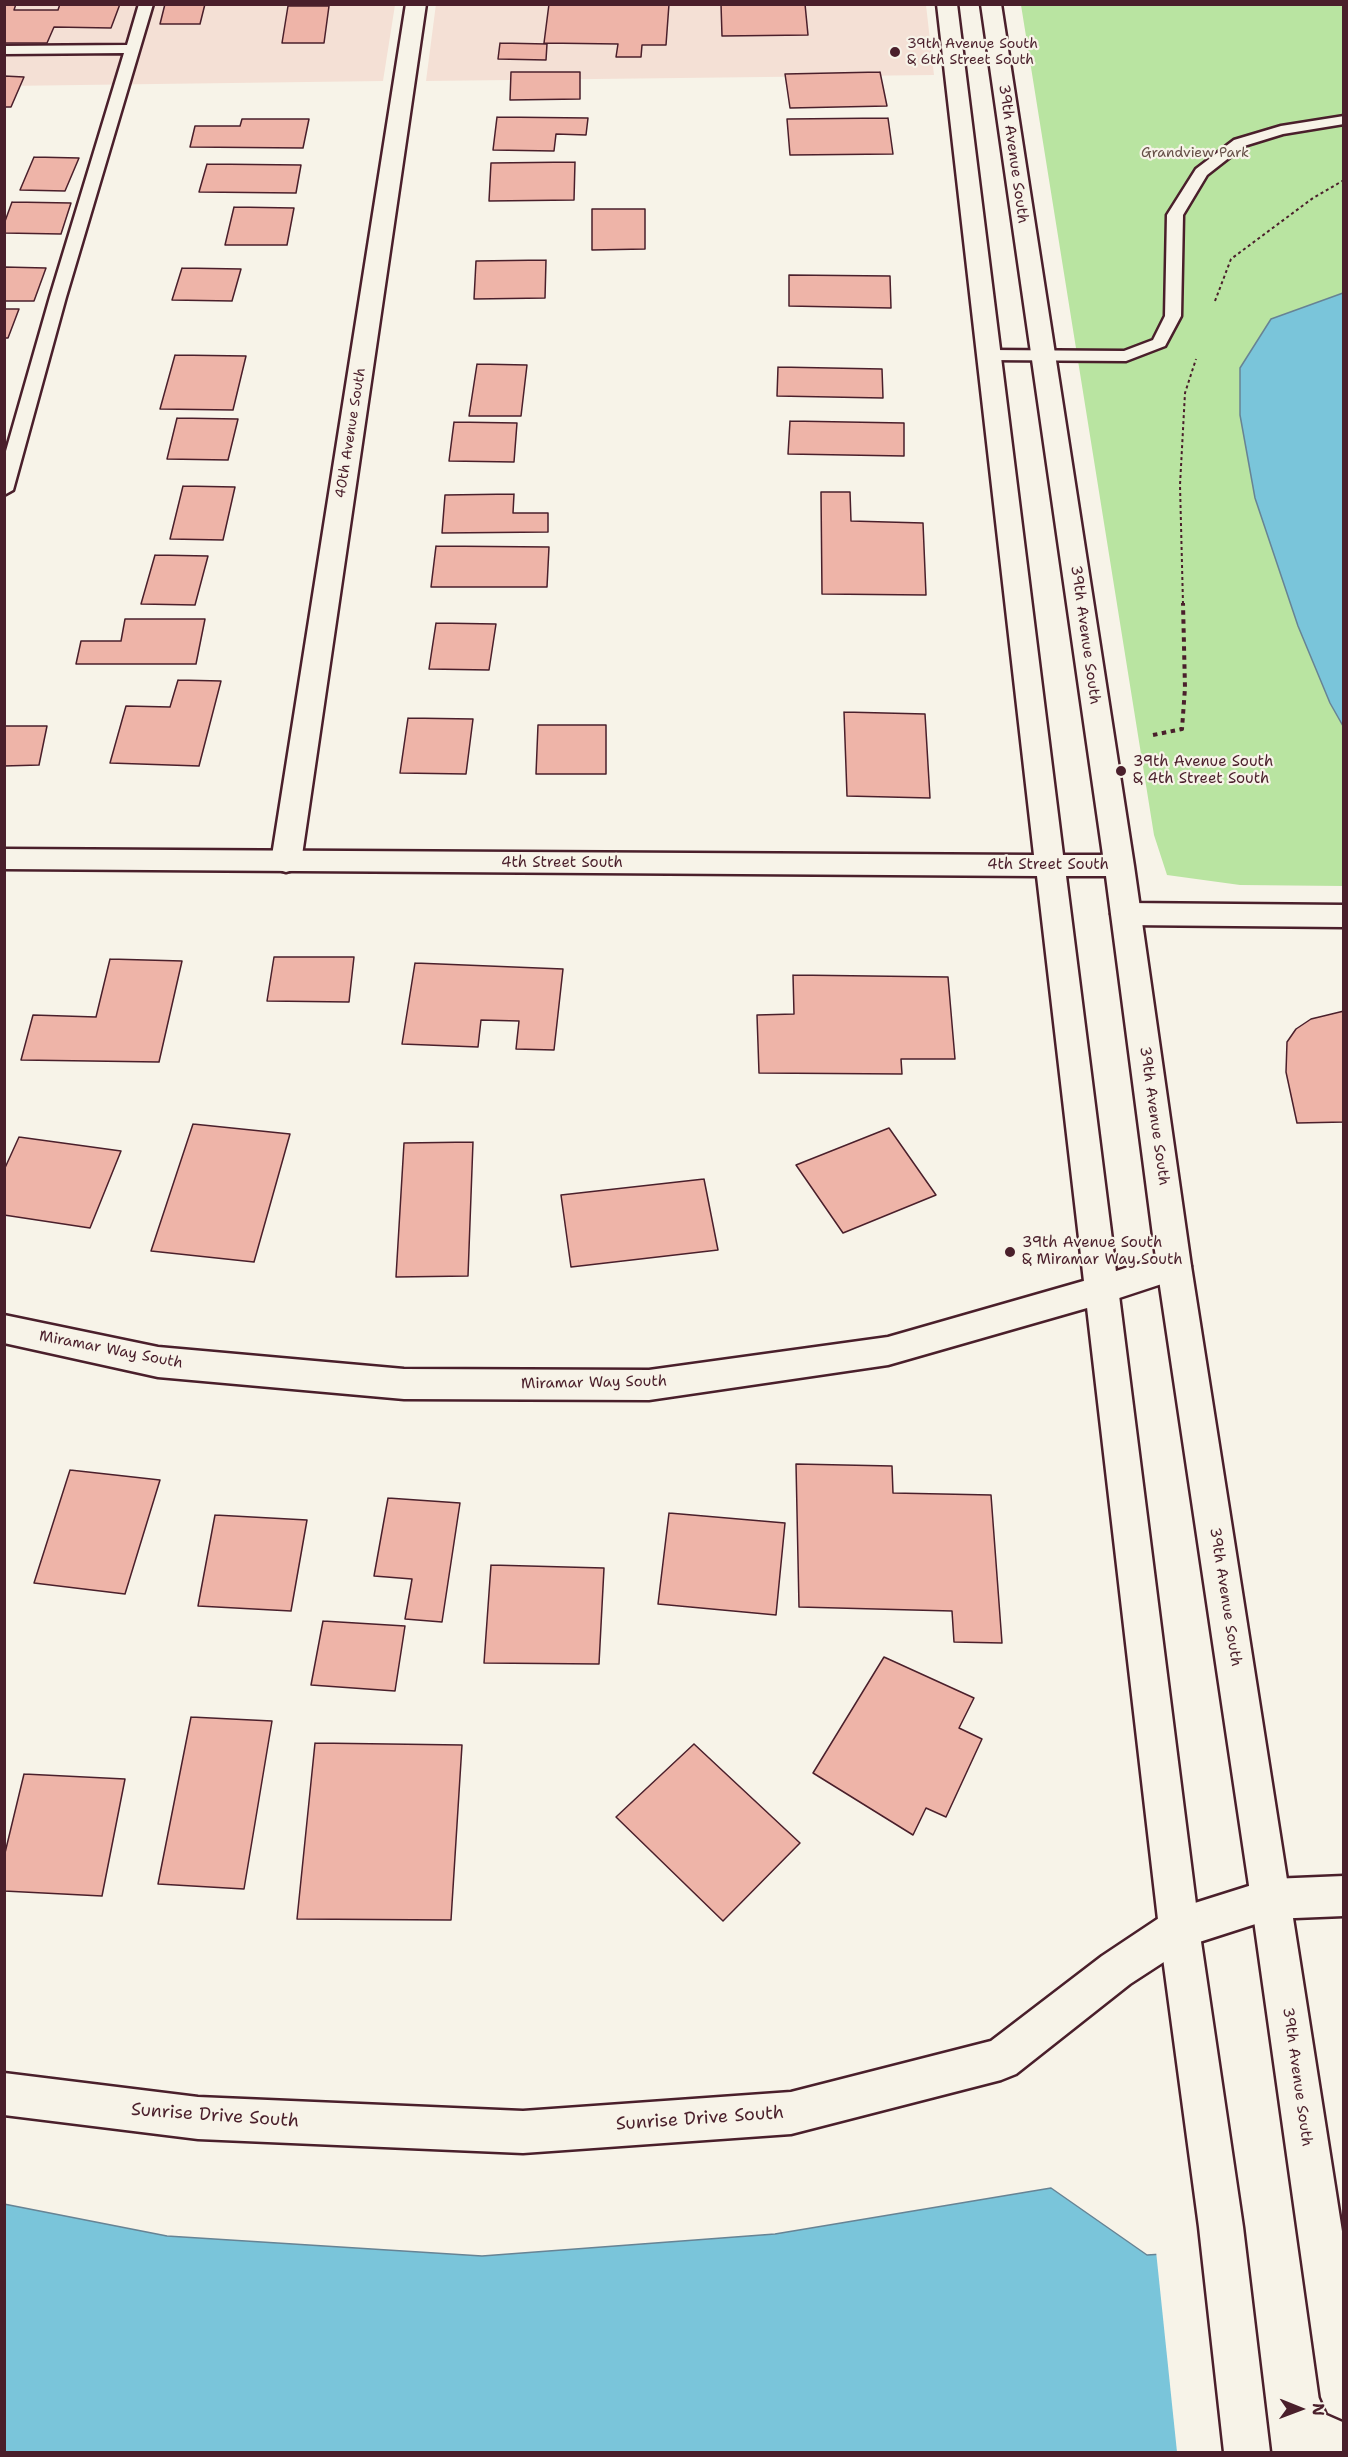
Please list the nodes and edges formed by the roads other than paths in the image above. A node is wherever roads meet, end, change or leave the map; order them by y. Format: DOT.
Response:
graph roads {
  1 [pos="146,4"];
  2 [pos="416,4"];
  3 [pos="947,4"];
  4 [pos="991,4"];
  5 [pos="133,49"];
  6 [pos="4,50"];
  7 [pos="1344,120"];
  8 [pos="990,355"];
  9 [pos="1043,355"];
  10 [pos="4,490"];
  11 [pos="4,859"];
  12 [pos="286,862"];
  13 [pos="1051,865"];
  14 [pos="1119,866"];
  15 [pos="1126,914"];
  16 [pos="1344,916"];
  17 [pos="1174,1266"];
  18 [pos="1101,1290"];
  19 [pos="4,1329"];
  20 [pos="1344,1896"];
  21 [pos="1271,1899"];
  22 [pos="1179,1928"];
  23 [pos="4,2094"];
  24 [pos="1344,2397"];
  25 [pos="1247,2452"];
  1 -- 5 [label="lane"];
  2 -- 12 [label="street, 40th Avenue South"];
  3 -- 8 [label="street"];
  4 -- 9 [label="street, 39th Avenue South"];
  5 -- 6 [label="lane"];
  5 -- 10 [label="lane"];
  7 -- 9 [label="lane"];
  8 -- 9 [label="lane"];
  8 -- 13 [label="street"];
  9 -- 14 [label="street, 39th Avenue South"];
  11 -- 12 [label="street, 4th Street South"];
  12 -- 13 [label="street, 4th Street South"];
  13 -- 14 [label="street, 4th Street South"];
  13 -- 18 [label="street"];
  14 -- 15 [label="street, 39th Avenue South"];
  15 -- 16 [label="street"];
  15 -- 17 [label="street, 39th Avenue South"];
  17 -- 18 [label="street, Miramar Way South"];
  17 -- 21 [label="street, 39th Avenue South"];
  18 -- 19 [label="street, Miramar Way South"];
  18 -- 22 [label="street"];
  20 -- 21 [label="street, Sunrise Drive South"];
  21 -- 22 [label="street, Sunrise Drive South"];
  21 -- 24 [label="street, 39th Avenue South"];
  22 -- 23 [label="street, Sunrise Drive South"];
  22 -- 25 [label="street"];
}
